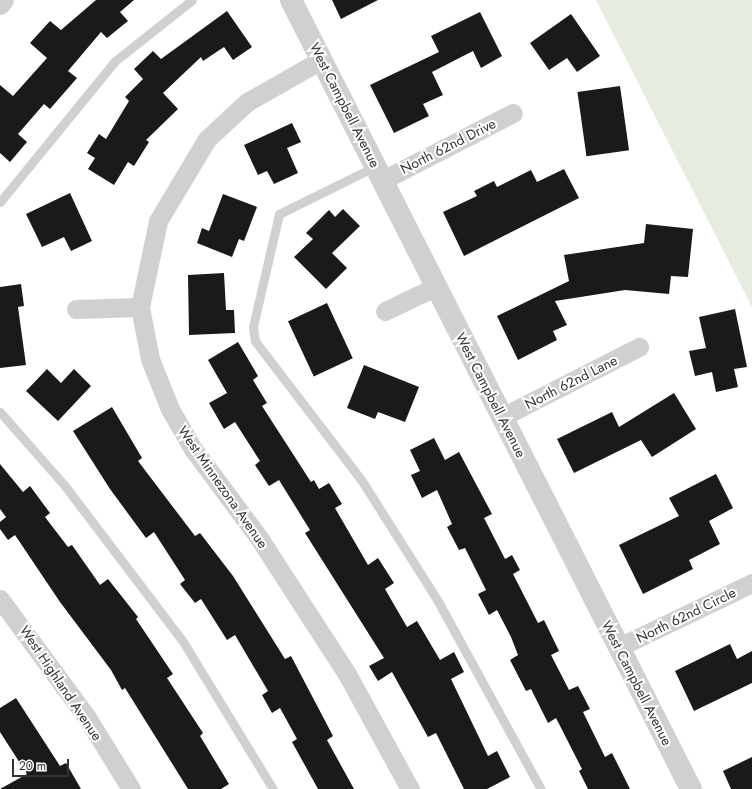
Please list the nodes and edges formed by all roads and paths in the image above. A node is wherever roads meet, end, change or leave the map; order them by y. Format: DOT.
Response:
graph roads {
  1 [pos="4,0"];
  2 [pos="192,0"];
  3 [pos="291,0"];
  4 [pos="0,5"];
  5 [pos="321,60"];
  6 [pos="513,113"];
  7 [pos="379,173"];
  8 [pos="0,202"];
  9 [pos="436,287"];
  10 [pos="140,307"];
  11 [pos="76,309"];
  12 [pos="385,311"];
  13 [pos="639,347"];
  14 [pos="0,412"];
  15 [pos="502,417"];
  16 [pos="752,583"];
  17 [pos="0,599"];
  18 [pos="619,647"];
  19 [pos="131,789"];
  20 [pos="273,789"];
  21 [pos="410,789"];
  22 [pos="541,789"];
  23 [pos="690,789"];
  1 -- 4 [label="street"];
  2 -- 8 [label="lane"];
  3 -- 5 [label="street, West Campbell Avenue"];
  5 -- 7 [label="street, West Campbell Avenue"];
  5 -- 10 [label="street, West Minnezona Avenue"];
  6 -- 7 [label="street, North 62nd Drive"];
  7 -- 9 [label="street, West Campbell Avenue"];
  7 -- 22 [label="lane"];
  9 -- 12 [label="street"];
  9 -- 15 [label="street, West Campbell Avenue"];
  10 -- 11 [label="street"];
  10 -- 21 [label="street, West Minnezona Avenue"];
  13 -- 15 [label="street, North 62nd Lane"];
  14 -- 20 [label="lane"];
  15 -- 18 [label="street, West Campbell Avenue"];
  16 -- 18 [label="street, North 62nd Circle"];
  17 -- 19 [label="street, West Highland Avenue"];
  18 -- 23 [label="street, West Campbell Avenue"];
}
